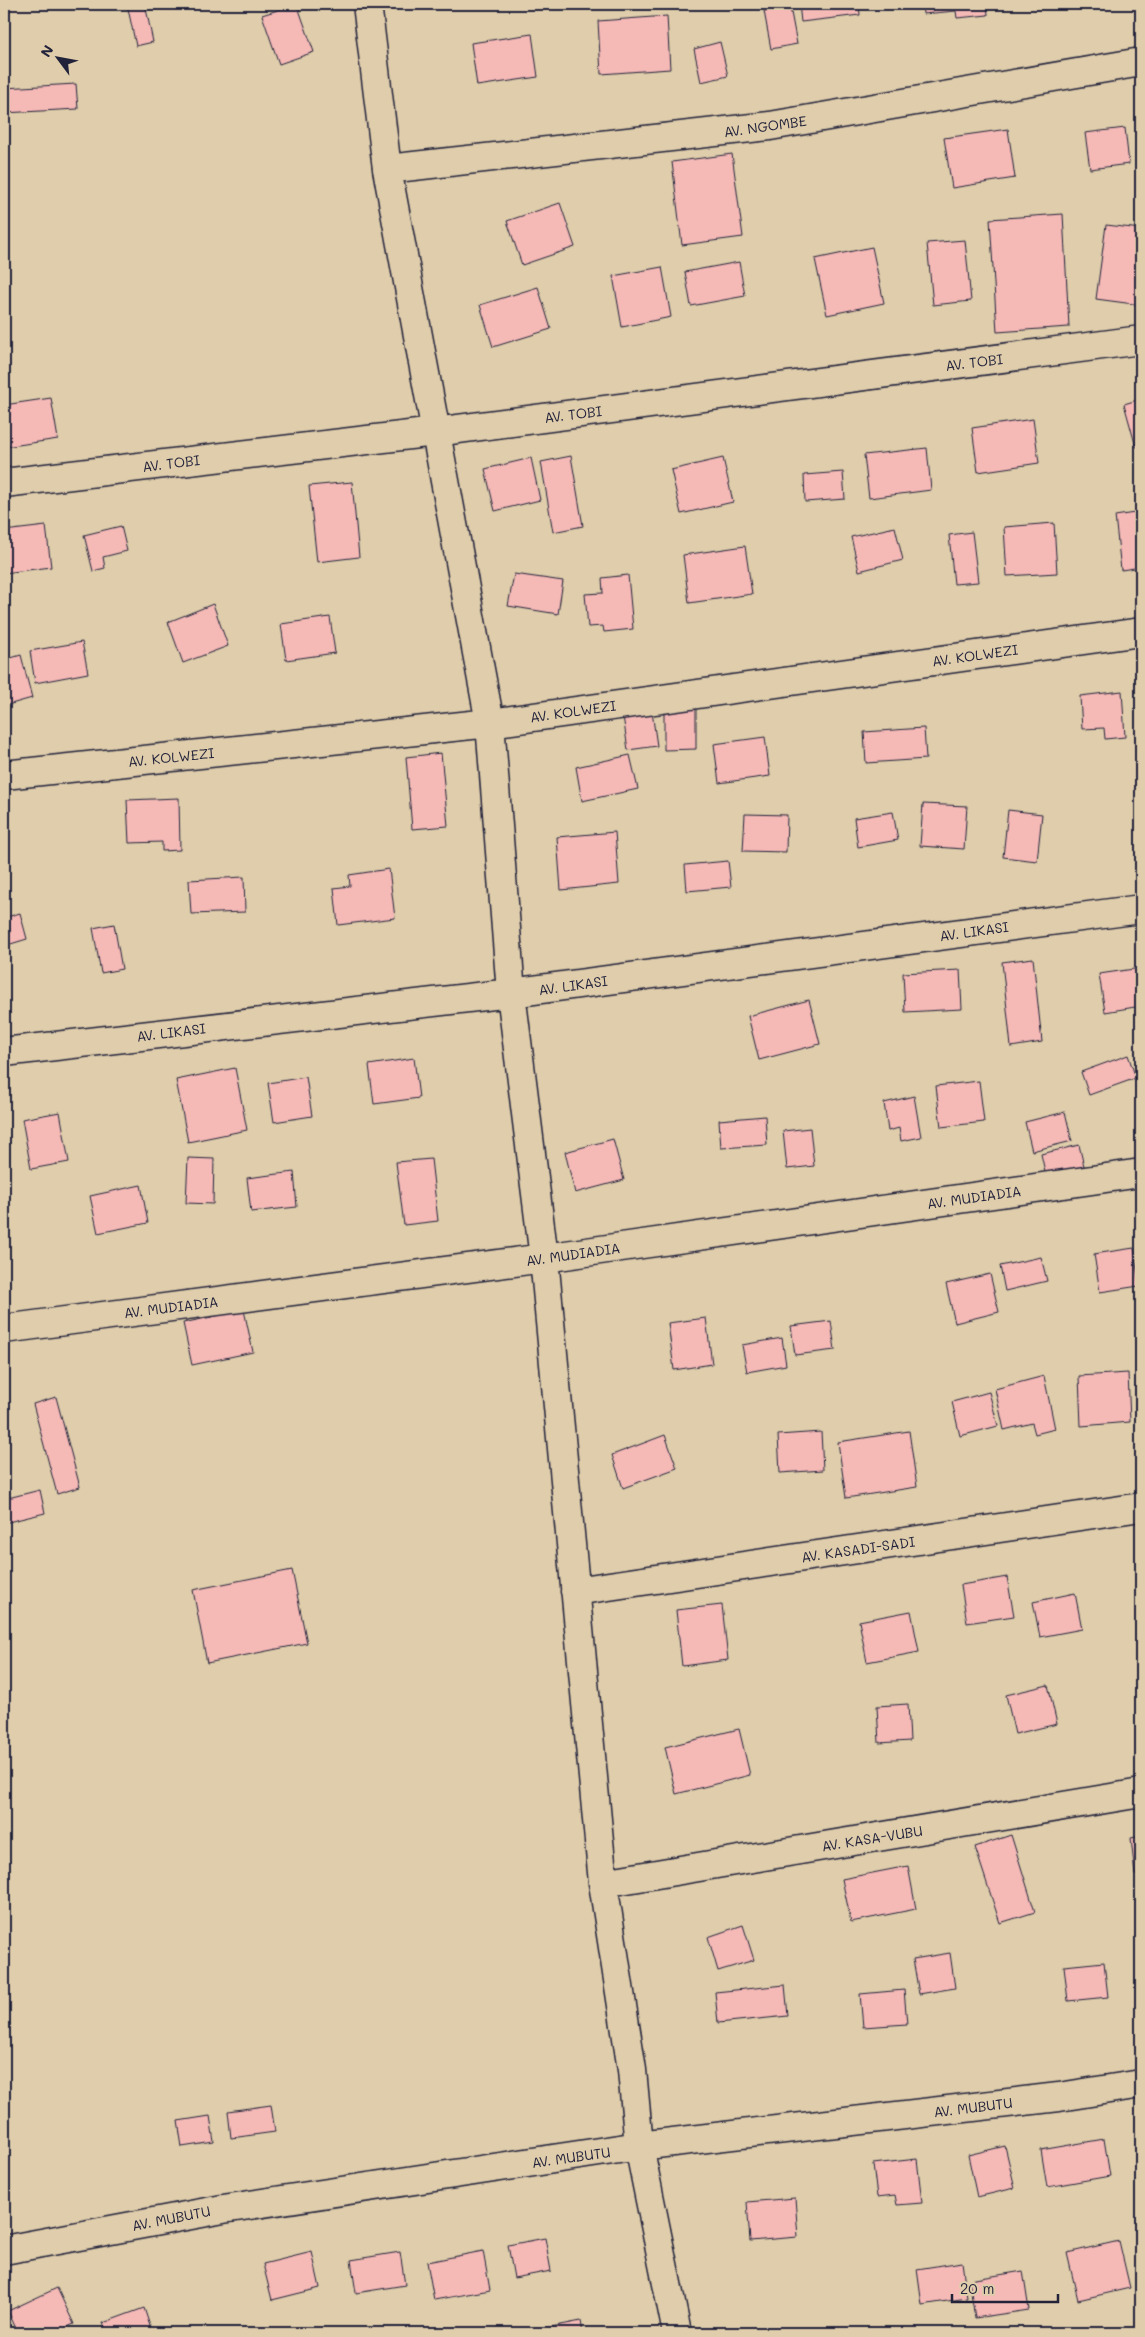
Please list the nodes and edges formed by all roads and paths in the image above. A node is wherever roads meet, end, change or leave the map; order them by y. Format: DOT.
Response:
graph roads {
  1 [pos="367,4"];
  2 [pos="1141,62"];
  3 [pos="387,169"];
  4 [pos="1141,340"];
  5 [pos="435,432"];
  6 [pos="4,483"];
  7 [pos="1141,632"];
  8 [pos="490,723"];
  9 [pos="4,775"];
  10 [pos="1141,909"];
  11 [pos="512,993"];
  12 [pos="4,1052"];
  13 [pos="1141,1173"];
  14 [pos="544,1258"];
  15 [pos="4,1329"];
  16 [pos="1141,1507"];
  17 [pos="575,1591"];
  18 [pos="1141,1794"];
  19 [pos="603,1883"];
  20 [pos="1141,2084"];
  21 [pos="639,2146"];
  22 [pos="4,2250"];
  23 [pos="677,2333"];
  1 -- 3 [label="street"];
  2 -- 3 [label="street, AV. NGOMBE"];
  3 -- 5 [label="street"];
  4 -- 5 [label="street, AV. TOBI"];
  5 -- 6 [label="street, AV. TOBI"];
  5 -- 8 [label="street"];
  7 -- 8 [label="street, AV. KOLWEZI"];
  8 -- 9 [label="street, AV. KOLWEZI"];
  8 -- 11 [label="street"];
  10 -- 11 [label="street, AV. LIKASI"];
  11 -- 12 [label="street, AV. LIKASI"];
  11 -- 14 [label="street"];
  13 -- 14 [label="street, AV. MUDIADIA"];
  14 -- 15 [label="street, AV. MUDIADIA"];
  14 -- 17 [label="street"];
  16 -- 17 [label="street, AV. KASADI-SADI"];
  17 -- 19 [label="street"];
  18 -- 19 [label="street, AV. KASA-VUBU"];
  19 -- 21 [label="street"];
  20 -- 21 [label="street, AV. MUBUTU"];
  21 -- 22 [label="street, AV. MUBUTU"];
  21 -- 23 [label="street"];
}
